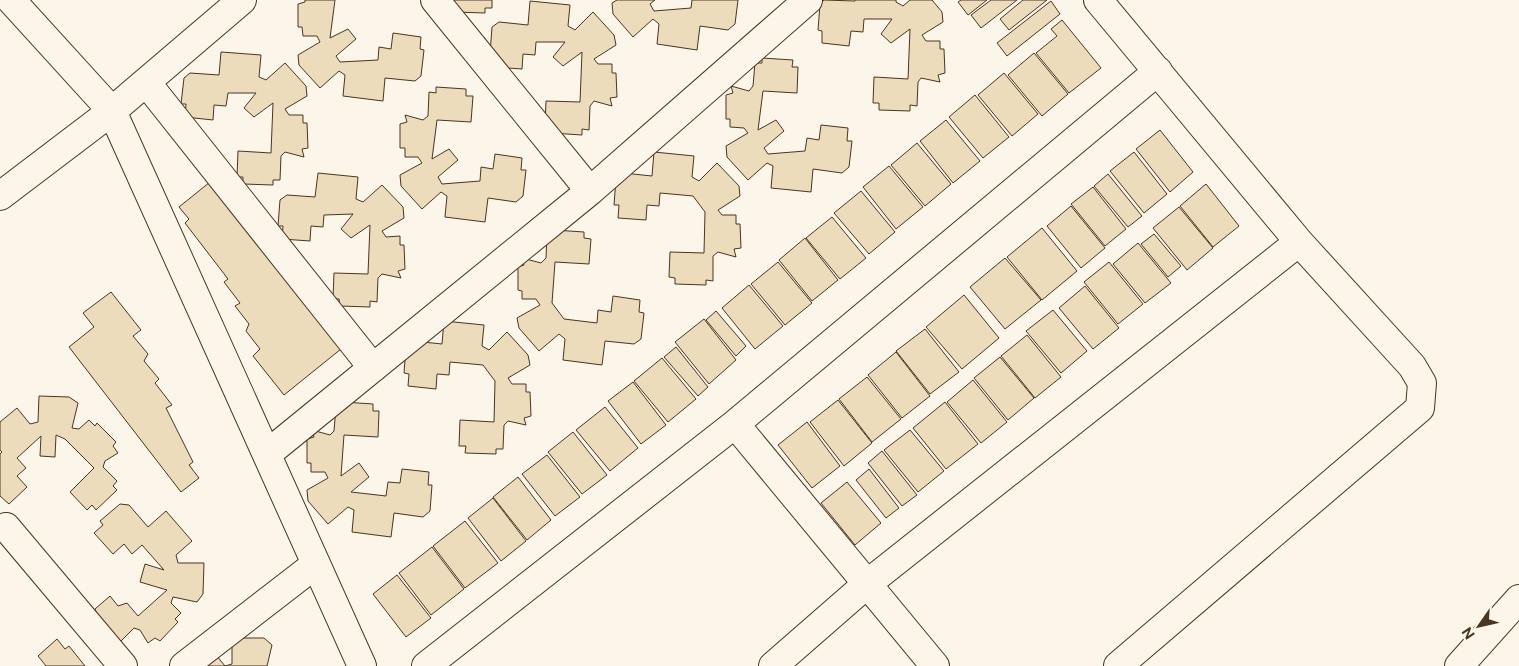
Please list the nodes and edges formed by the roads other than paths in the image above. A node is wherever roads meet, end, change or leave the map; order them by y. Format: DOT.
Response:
graph roads {
  1 [pos="11,0"];
  2 [pos="242,0"];
  3 [pos="436,0"];
  4 [pos="1098,0"];
  5 [pos="790,6"];
  6 [pos="1158,71"];
  7 [pos="146,82"];
  8 [pos="112,111"];
  9 [pos="590,192"];
  10 [pos="0,196"];
  11 [pos="1299,242"];
  12 [pos="373,368"];
  13 [pos="735,424"];
  14 [pos="267,454"];
  15 [pos="6,527"];
  16 [pos="316,564"];
  17 [pos="867,584"];
  18 [pos="1519,599"];
  19 [pos="123,666"];
  20 [pos="184,666"];
  21 [pos="362,666"];
  22 [pos="426,666"];
  23 [pos="773,666"];
  24 [pos="934,666"];
  25 [pos="1118,666"];
  26 [pos="1459,666"];
  1 -- 8 [label="street"];
  2 -- 7 [label="street"];
  3 -- 9 [label="street"];
  4 -- 6 [label="street"];
  5 -- 9 [label="street"];
  6 -- 11 [label="street"];
  6 -- 13 [label="street"];
  7 -- 8 [label="street"];
  7 -- 12 [label="street"];
  8 -- 10 [label="street"];
  8 -- 14 [label="street"];
  9 -- 12 [label="street"];
  11 -- 17 [label="street"];
  11 -- 25 [label="street"];
  12 -- 14 [label="street"];
  13 -- 17 [label="street"];
  13 -- 22 [label="street"];
  14 -- 16 [label="street"];
  15 -- 19 [label="street"];
  16 -- 20 [label="street"];
  16 -- 21 [label="street"];
  17 -- 23 [label="street"];
  17 -- 24 [label="street"];
  18 -- 26 [label="street"];
}
